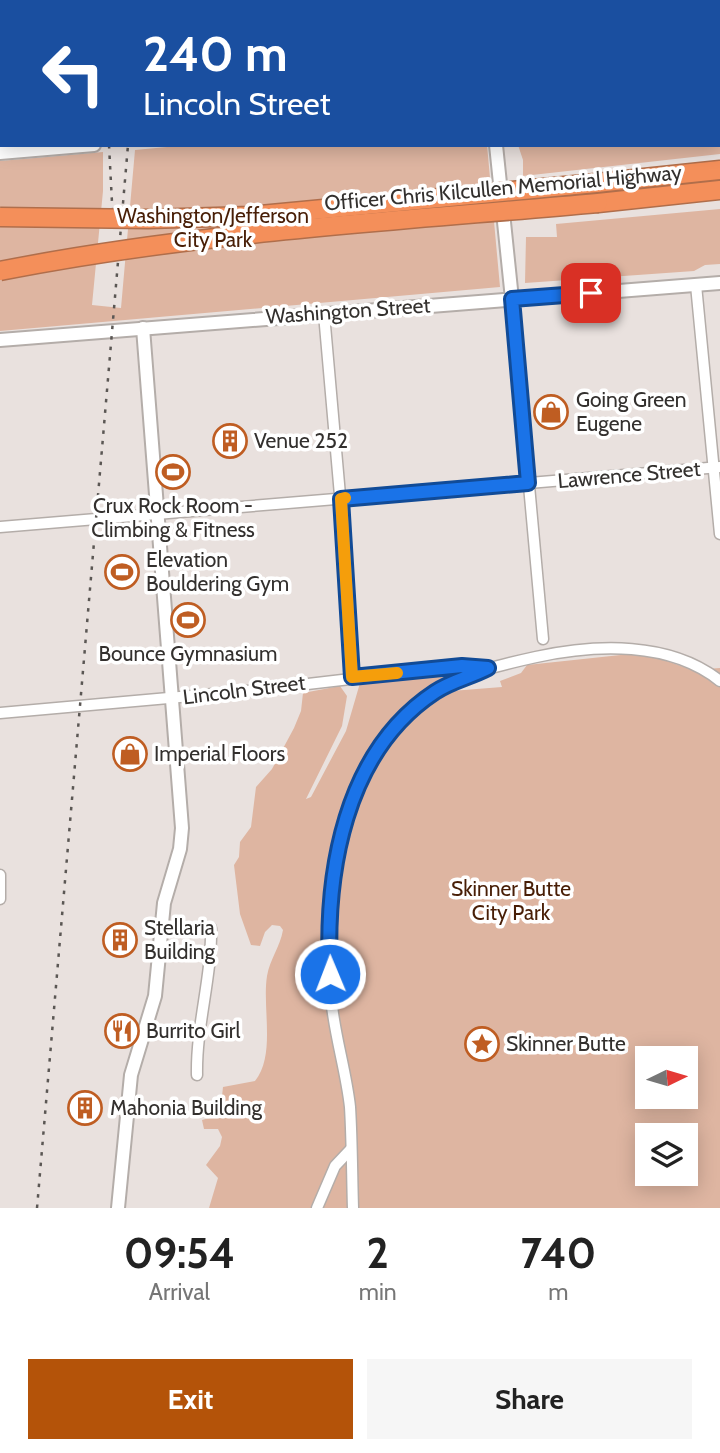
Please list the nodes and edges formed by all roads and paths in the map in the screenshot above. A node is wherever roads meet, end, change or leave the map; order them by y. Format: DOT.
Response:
graph roads {
  1 [pos="70,147"];
  2 [pos="496,147"];
  3 [pos="0,153"];
  4 [pos="720,170"];
  5 [pos="720,190"];
  6 [pos="0,218"];
  7 [pos="0,271"];
  8 [pos="720,283"];
  9 [pos="696,285"];
  10 [pos="512,299"];
  11 [pos="324,314"];
  12 [pos="143,328"];
  13 [pos="0,340"];
  14 [pos="717,467"];
  15 [pos="528,483"];
  16 [pos="341,499"];
  17 [pos="157,514"];
  18 [pos="0,527"];
  19 [pos="720,534"];
  20 [pos="543,639"];
  21 [pos="488,668"];
  22 [pos="352,677"];
  23 [pos="720,681"];
  24 [pos="172,698"];
  25 [pos="0,713"];
  26 [pos="0,876"];
  27 [pos="1,899"];
  28 [pos="211,928"];
  29 [pos="197,1075"];
  30 [pos="351,1150"];
  31 [pos="118,1208"];
  32 [pos="317,1208"];
  33 [pos="353,1208"];
  1 -- 3 [label="street"];
  2 -- 10 [label="street"];
  4 -- 6 [label="highway, Officer Chris Kilcullen Memorial Highway, bridge"];
  5 -- 7 [label="highway, Officer Chris Kilcullen Memorial Highway, bridge"];
  8 -- 9 [label="street, Washington Street"];
  9 -- 10 [label="street, Washington Street"];
  9 -- 14 [label="street"];
  10 -- 11 [label="street, Washington Street"];
  10 -- 15 [label="street"];
  11 -- 12 [label="street, Washington Street"];
  11 -- 16 [label="street"];
  12 -- 13 [label="street, Washington Street"];
  12 -- 17 [label="street"];
  14 -- 15 [label="street, Lawrence Street"];
  14 -- 19 [label="street"];
  15 -- 16 [label="street, Lawrence Street"];
  15 -- 20 [label="street"];
  16 -- 17 [label="street, Lawrence Street"];
  16 -- 22 [label="street"];
  17 -- 18 [label="street, Lawrence Street"];
  17 -- 24 [label="street"];
  21 -- 22 [label="street, Lincoln Street"];
  21 -- 23 [label="street"];
  21 -- 30 [label="street"];
  22 -- 24 [label="street, Lincoln Street"];
  24 -- 25 [label="street, Lincoln Street"];
  24 -- 31 [label="street"];
  26 -- 27 [label="street"];
  28 -- 29 [label="street"];
  30 -- 32 [label="street"];
  30 -- 33 [label="street"];
}
